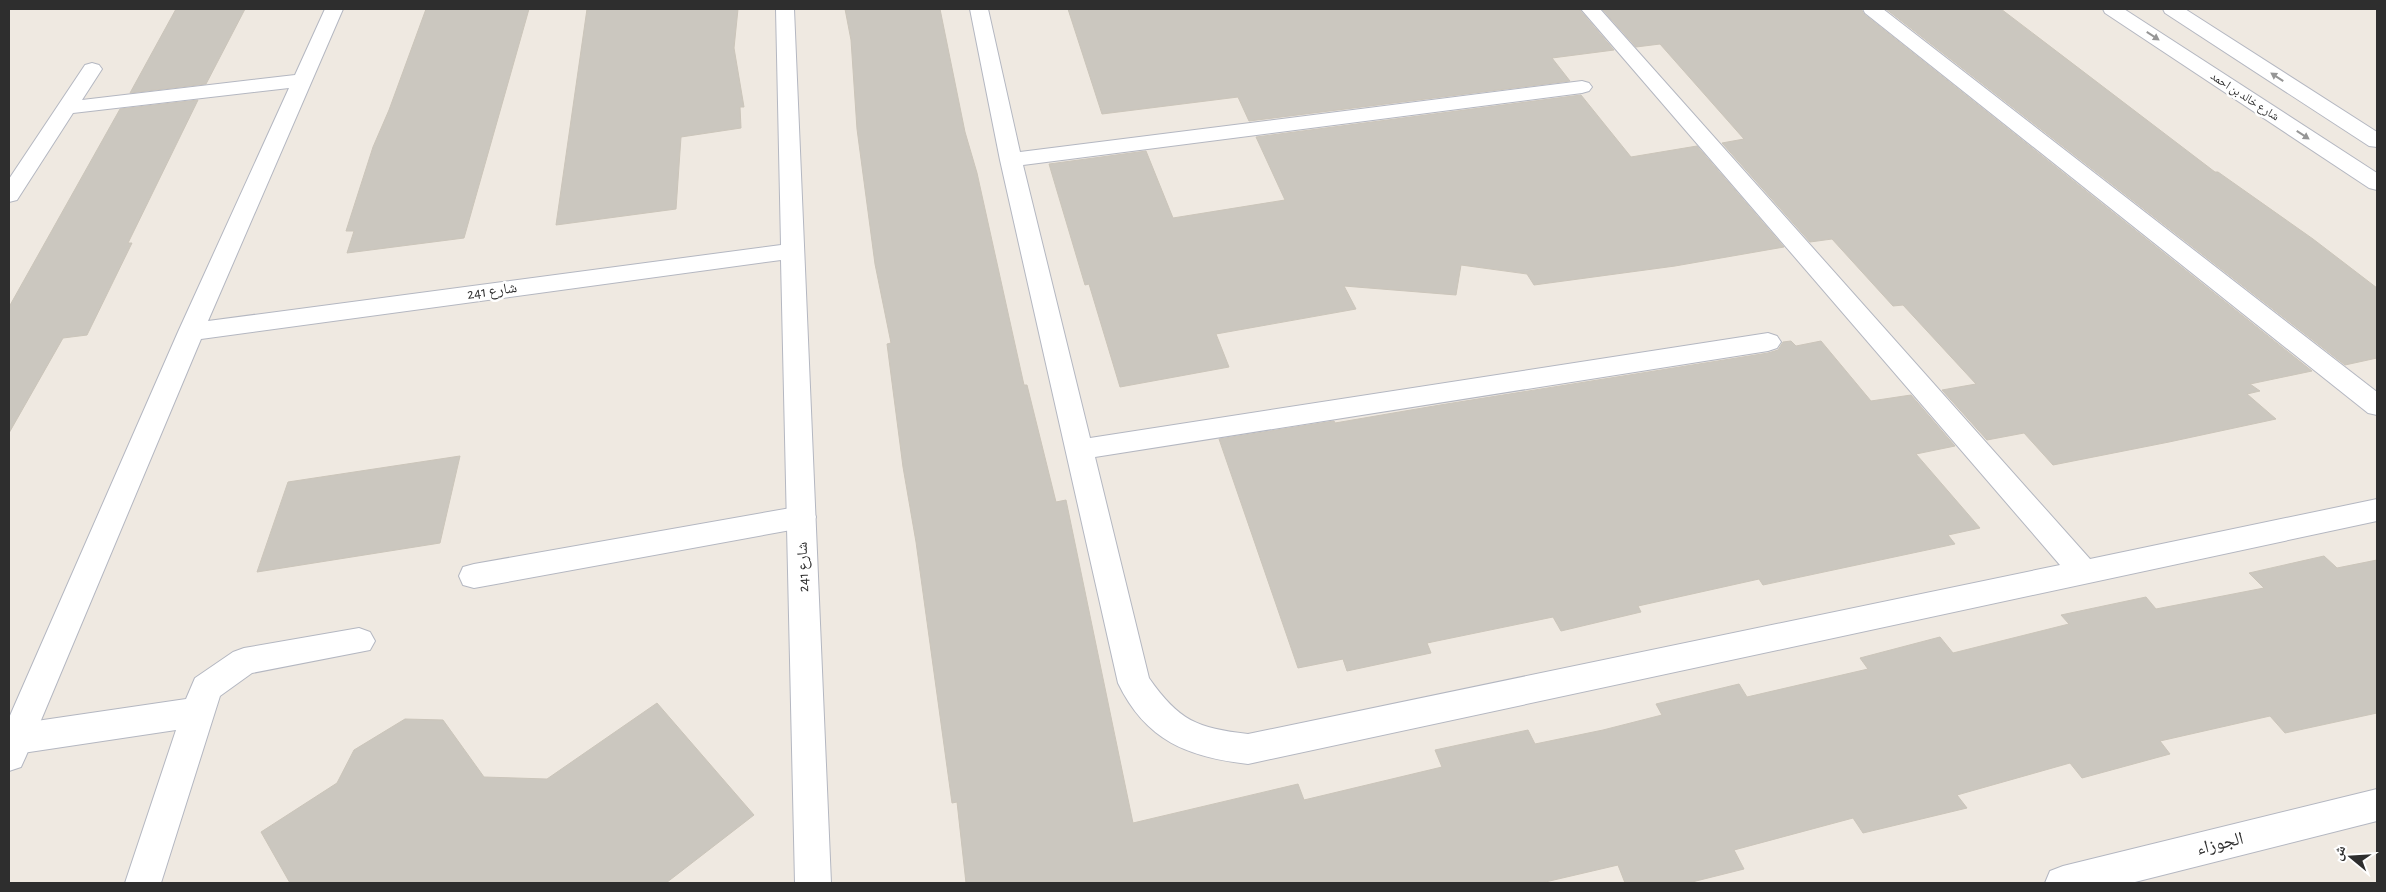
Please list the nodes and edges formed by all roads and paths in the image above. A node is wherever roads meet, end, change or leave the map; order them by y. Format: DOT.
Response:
graph roads {
  1 [pos="334,9"];
  2 [pos="785,9"];
  3 [pos="979,9"];
  4 [pos="1590,9"];
  5 [pos="1872,9"];
  6 [pos="2112,9"];
  7 [pos="2172,9"];
  8 [pos="92,69"];
  9 [pos="305,73"];
  10 [pos="1582,87"];
  11 [pos="70,100"];
  12 [pos="2377,141"];
  13 [pos="1011,160"];
  14 [pos="2377,183"];
  15 [pos="9,195"];
  16 [pos="794,251"];
  17 [pos="190,332"];
  18 [pos="1768,342"];
  19 [pos="2377,406"];
  20 [pos="1078,450"];
  21 [pos="2377,510"];
  22 [pos="802,517"];
  23 [pos="2085,573"];
  24 [pos="474,576"];
  25 [pos="359,642"];
  26 [pos="198,712"];
  27 [pos="12,748"];
  28 [pos="2377,805"];
  29 [pos="144,883"];
  30 [pos="813,883"];
  31 [pos="2063,883"];
  1 -- 9 [label="street"];
  2 -- 16 [label="street, شارع 241"];
  3 -- 13 [label="street"];
  4 -- 23 [label="street"];
  5 -- 19 [label="street"];
  6 -- 14 [label="street, شارع خالد بن احمد, one-way"];
  12 -- 7 [label="street, one-way"];
  8 -- 11 [label="street"];
  9 -- 11 [label="street"];
  9 -- 17 [label="street"];
  10 -- 13 [label="street"];
  11 -- 15 [label="street"];
  13 -- 20 [label="street"];
  16 -- 17 [label="street, شارع 241"];
  16 -- 22 [label="street, شارع 241"];
  17 -- 27 [label="street"];
  18 -- 20 [label="street"];
  20 -- 23 [label="street"];
  21 -- 23 [label="street"];
  22 -- 24 [label="street"];
  22 -- 30 [label="street, شارع 241"];
  25 -- 26 [label="street"];
  26 -- 27 [label="street"];
  26 -- 29 [label="street"];
  28 -- 31 [label="street, الجوزاء"];
}
